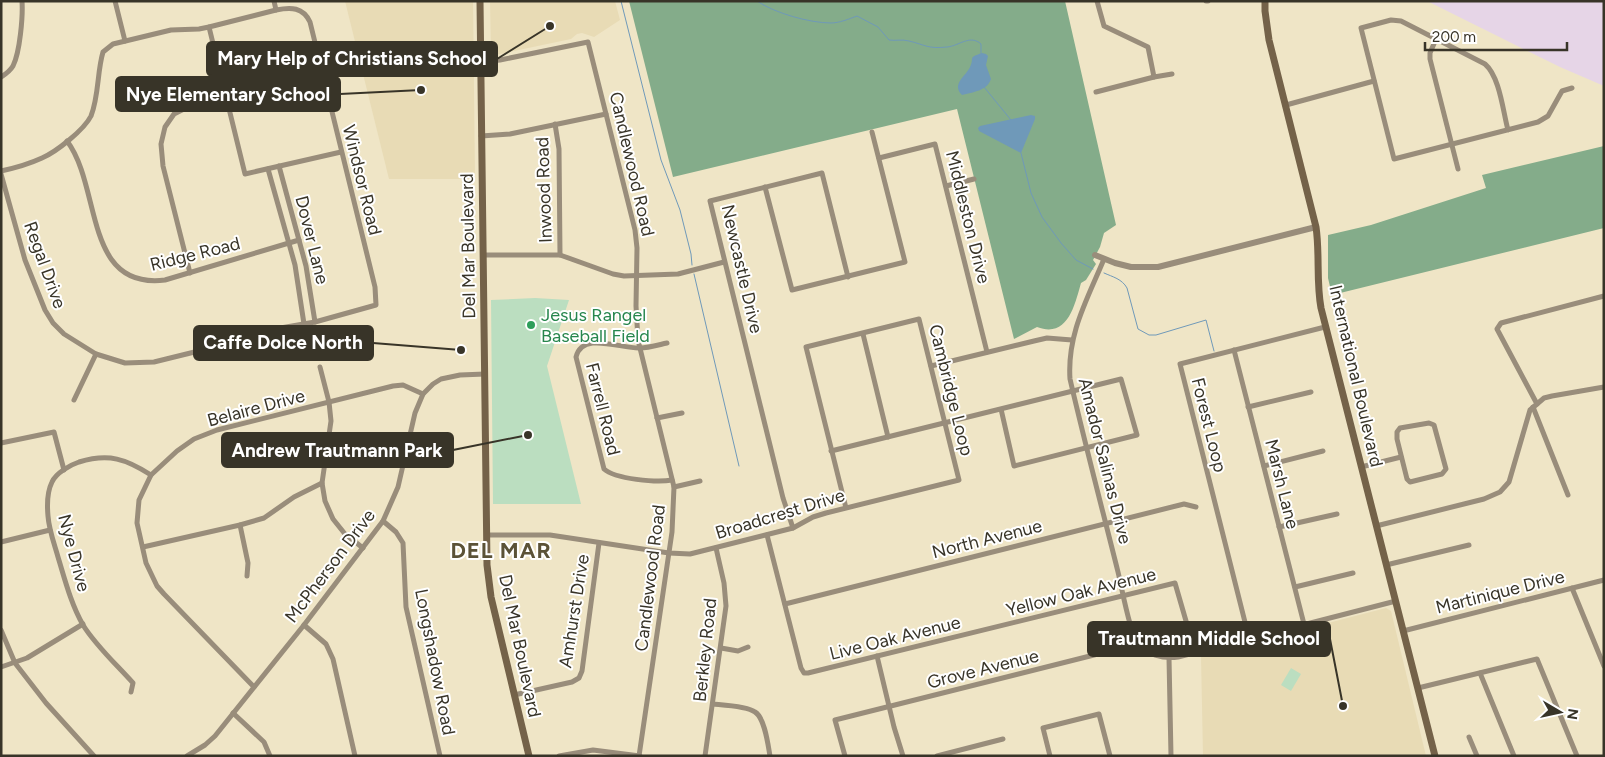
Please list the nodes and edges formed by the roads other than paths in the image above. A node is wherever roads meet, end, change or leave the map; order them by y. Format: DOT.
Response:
graph roads {
  1 [pos="22,1"];
  2 [pos="115,1"];
  3 [pos="274,1"];
  4 [pos="480,1"];
  5 [pos="1097,1"];
  6 [pos="1265,1"];
  7 [pos="276,10"];
  8 [pos="209,27"];
  9 [pos="1436,39"];
  10 [pos="125,41"];
  11 [pos="480,62"];
  12 [pos="1172,74"];
  13 [pos="1,77"];
  14 [pos="1154,77"];
  15 [pos="1374,81"];
  16 [pos="1572,88"];
  17 [pos="1096,92"];
  18 [pos="226,96"];
  19 [pos="1286,105"];
  20 [pos="606,114"];
  21 [pos="555,124"];
  22 [pos="1508,130"];
  23 [pos="872,132"];
  24 [pos="481,136"];
  25 [pos="67,141"];
  26 [pos="1452,145"];
  27 [pos="341,152"];
  28 [pos="879,158"];
  29 [pos="279,166"];
  30 [pos="268,169"];
  31 [pos="1458,169"];
  32 [pos="1,173"];
  33 [pos="974,179"];
  34 [pos="946,186"];
  35 [pos="765,187"];
  36 [pos="1316,227"];
  37 [pos="299,240"];
  38 [pos="288,244"];
  39 [pos="560,255"];
  40 [pos="1095,255"];
  41 [pos="483,256"];
  42 [pos="1104,259"];
  43 [pos="724,262"];
  44 [pos="190,273"];
  45 [pos="638,276"];
  46 [pos="848,277"];
  47 [pos="1604,296"];
  48 [pos="376,305"];
  49 [pos="315,322"];
  50 [pos="304,324"];
  51 [pos="1325,327"];
  52 [pos="862,334"];
  53 [pos="1072,340"];
  54 [pos="667,343"];
  55 [pos="640,348"];
  56 [pos="1234,350"];
  57 [pos="987,352"];
  58 [pos="96,354"];
  59 [pos="931,366"];
  60 [pos="320,367"];
  61 [pos="485,374"];
  62 [pos="1604,387"];
  63 [pos="1073,391"];
  64 [pos="1311,392"];
  65 [pos="423,394"];
  66 [pos="74,400"];
  67 [pos="329,402"];
  68 [pos="1535,405"];
  69 [pos="1248,407"];
  70 [pos="1001,409"];
  71 [pos="682,413"];
  72 [pos="657,418"];
  73 [pos="945,423"];
  74 [pos="888,437"];
  75 [pos="1,443"];
  76 [pos="1087,448"];
  77 [pos="831,451"];
  78 [pos="1323,451"];
  79 [pos="1401,457"];
  80 [pos="1264,466"];
  81 [pos="1361,467"];
  82 [pos="64,470"];
  83 [pos="151,475"];
  84 [pos="672,480"];
  85 [pos="959,480"];
  86 [pos="700,482"];
  87 [pos="322,483"];
  88 [pos="674,487"];
  89 [pos="1568,495"];
  90 [pos="1196,507"];
  91 [pos="846,508"];
  92 [pos="1337,514"];
  93 [pos="383,521"];
  94 [pos="1106,524"];
  95 [pos="240,525"];
  96 [pos="1376,526"];
  97 [pos="1279,527"];
  98 [pos="793,528"];
  99 [pos="50,530"];
  100 [pos="487,535"];
  101 [pos="767,535"];
  102 [pos="1,542"];
  103 [pos="599,543"];
  104 [pos="1469,545"];
  105 [pos="143,548"];
  106 [pos="364,548"];
  107 [pos="716,548"];
  108 [pos="669,553"];
  109 [pos="1386,565"];
  110 [pos="1353,573"];
  111 [pos="248,576"];
  112 [pos="1604,580"];
  113 [pos="1295,587"];
  114 [pos="1572,588"];
  115 [pos="1123,595"];
  116 [pos="1396,601"];
  117 [pos="784,604"];
  118 [pos="83,624"];
  119 [pos="1304,624"];
  120 [pos="304,625"];
  121 [pos="994,628"];
  122 [pos="1,630"];
  123 [pos="1403,631"];
  124 [pos="1249,638"];
  125 [pos="1137,643"];
  126 [pos="748,647"];
  127 [pos="721,648"];
  128 [pos="1195,652"];
  129 [pos="876,656"];
  130 [pos="1169,658"];
  131 [pos="15,663"];
  132 [pos="1604,666"];
  133 [pos="1,667"];
  134 [pos="1480,673"];
  135 [pos="254,687"];
  136 [pos="1418,688"];
  137 [pos="131,692"];
  138 [pos="514,695"];
  139 [pos="713,704"];
  140 [pos="889,706"];
  141 [pos="233,713"];
  142 [pos="1469,737"];
  143 [pos="1003,740"];
  144 [pos="94,756"];
  145 [pos="188,756"];
  146 [pos="270,756"];
  147 [pos="355,756"];
  148 [pos="440,756"];
  149 [pos="529,756"];
  150 [pos="559,756"];
  151 [pos="640,756"];
  152 [pos="705,756"];
  153 [pos="770,756"];
  154 [pos="845,756"];
  155 [pos="903,756"];
  156 [pos="937,756"];
  157 [pos="1050,756"];
  158 [pos="1110,756"];
  159 [pos="1171,756"];
  160 [pos="1435,756"];
  161 [pos="1477,756"];
  162 [pos="1514,756"];
  163 [pos="1577,756"];
  1 -- 13 [label="street"];
  2 -- 10 [label="street"];
  3 -- 7 [label="street"];
  4 -- 11 [label="main road, Del Mar Boulevard"];
  5 -- 14 [label="street"];
  6 -- 19 [label="main road, International Boulevard"];
  7 -- 8 [label="street, Windsor Road"];
  7 -- 27 [label="street, Windsor Road"];
  8 -- 10 [label="street, Windsor Road"];
  8 -- 18 [label="street"];
  9 -- 15 [label="street"];
  9 -- 22 [label="street"];
  9 -- 26 [label="street"];
  10 -- 25 [label="street, Windsor Road"];
  11 -- 20 [label="street, Candlewood Road"];
  11 -- 24 [label="main road, Del Mar Boulevard"];
  12 -- 14 [label="street"];
  14 -- 17 [label="street"];
  15 -- 19 [label="street"];
  15 -- 26 [label="street"];
  16 -- 22 [label="street"];
  18 -- 30 [label="street"];
  18 -- 44 [label="street"];
  19 -- 36 [label="main road, International Boulevard"];
  20 -- 21 [label="street"];
  20 -- 45 [label="street, Candlewood Road"];
  21 -- 24 [label="street"];
  21 -- 39 [label="street, Inwood Road"];
  22 -- 26 [label="street"];
  23 -- 28 [label="street"];
  24 -- 41 [label="main road, Del Mar Boulevard"];
  25 -- 32 [label="street"];
  25 -- 44 [label="street, Ridge Road"];
  26 -- 31 [label="street"];
  27 -- 29 [label="street"];
  27 -- 48 [label="street, Windsor Road"];
  28 -- 34 [label="street, Middleston Drive"];
  28 -- 46 [label="street"];
  29 -- 30 [label="street"];
  29 -- 37 [label="street, Dover Lane"];
  30 -- 38 [label="street, Dover Lane"];
  32 -- 58 [label="street, Regal Drive"];
  33 -- 34 [label="street"];
  34 -- 57 [label="street, Middleston Drive"];
  35 -- 43 [label="street, Newcastle Drive"];
  35 -- 46 [label="street"];
  35 -- 46 [label="street, Newcastle Drive"];
  36 -- 42 [label="street"];
  36 -- 51 [label="main road, International Boulevard"];
  37 -- 38 [label="street, Ridge Road"];
  37 -- 49 [label="street, Dover Lane"];
  38 -- 44 [label="street, Ridge Road"];
  38 -- 50 [label="street, Dover Lane"];
  39 -- 41 [label="street"];
  39 -- 45 [label="street"];
  40 -- 42 [label="street"];
  41 -- 61 [label="main road, Del Mar Boulevard"];
  42 -- 53 [label="street, Amador Salinas Drive"];
  43 -- 45 [label="street"];
  43 -- 98 [label="street, Newcastle Drive"];
  45 -- 55 [label="street, Candlewood Road"];
  47 -- 68 [label="street"];
  48 -- 49 [label="street, Regal Drive"];
  49 -- 50 [label="street, Regal Drive"];
  50 -- 58 [label="street, Regal Drive"];
  51 -- 56 [label="street, Forest Loop"];
  51 -- 81 [label="main road, International Boulevard"];
  52 -- 59 [label="street, Cambridge Loop"];
  52 -- 74 [label="street"];
  52 -- 77 [label="street, Cambridge Loop"];
  53 -- 57 [label="street"];
  53 -- 63 [label="street, Amador Salinas Drive"];
  54 -- 55 [label="street"];
  55 -- 72 [label="street, Candlewood Road"];
  55 -- 84 [label="street, Farrell Road"];
  56 -- 69 [label="street, Marsh Lane"];
  56 -- 124 [label="street, Forest Loop"];
  57 -- 59 [label="street"];
  58 -- 66 [label="street"];
  59 -- 73 [label="street, Cambridge Loop"];
  60 -- 67 [label="street"];
  61 -- 65 [label="street"];
  61 -- 100 [label="main road, Del Mar Boulevard"];
  62 -- 68 [label="street"];
  63 -- 70 [label="street"];
  63 -- 76 [label="street, Amador Salinas Drive"];
  63 -- 76 [label="street"];
  64 -- 69 [label="street"];
  65 -- 67 [label="street, Belaire Drive"];
  65 -- 93 [label="street, McPherson Drive"];
  67 -- 83 [label="street, Belaire Drive"];
  67 -- 87 [label="street"];
  68 -- 89 [label="street"];
  68 -- 96 [label="street"];
  69 -- 80 [label="street, Marsh Lane"];
  70 -- 73 [label="street"];
  70 -- 76 [label="street"];
  71 -- 72 [label="street"];
  72 -- 84 [label="street, Candlewood Road"];
  73 -- 74 [label="street"];
  73 -- 85 [label="street, Cambridge Loop"];
  74 -- 77 [label="street"];
  75 -- 82 [label="street"];
  76 -- 94 [label="street, Amador Salinas Drive"];
  77 -- 91 [label="street, Cambridge Loop"];
  78 -- 80 [label="street"];
  79 -- 79 [label="street"];
  79 -- 81 [label="street"];
  80 -- 97 [label="street, Marsh Lane"];
  81 -- 96 [label="main road, International Boulevard"];
  82 -- 83 [label="street, Nye Drive"];
  82 -- 99 [label="street, Nye Drive"];
  83 -- 105 [label="street, Belaire Drive"];
  84 -- 88 [label="street, Candlewood Road"];
  85 -- 91 [label="street, Broadcrest Drive"];
  86 -- 88 [label="street"];
  87 -- 95 [label="street"];
  87 -- 106 [label="street"];
  88 -- 108 [label="street, Candlewood Road"];
  90 -- 94 [label="street, North Avenue"];
  91 -- 98 [label="street, Broadcrest Drive"];
  92 -- 97 [label="street"];
  93 -- 106 [label="street, McPherson Drive"];
  93 -- 148 [label="street, Longshadow Road"];
  94 -- 115 [label="street, Amador Salinas Drive"];
  94 -- 117 [label="street, North Avenue"];
  95 -- 105 [label="street"];
  95 -- 111 [label="street"];
  96 -- 109 [label="main road, International Boulevard"];
  97 -- 113 [label="street, Marsh Lane"];
  98 -- 101 [label="street, Broadcrest Drive"];
  99 -- 102 [label="street"];
  99 -- 118 [label="street, Nye Drive"];
  100 -- 103 [label="street, Broadcrest Drive"];
  100 -- 138 [label="main road, Del Mar Boulevard"];
  101 -- 107 [label="street, Broadcrest Drive"];
  101 -- 117 [label="street"];
  103 -- 108 [label="street, Broadcrest Drive"];
  103 -- 138 [label="street, Amhurst Drive"];
  104 -- 109 [label="street"];
  105 -- 135 [label="street, Belaire Drive"];
  106 -- 120 [label="street, McPherson Drive"];
  107 -- 108 [label="street, Broadcrest Drive"];
  107 -- 127 [label="street, Berkley Road"];
  108 -- 151 [label="street, Candlewood Road"];
  109 -- 116 [label="main road, International Boulevard"];
  110 -- 113 [label="street"];
  112 -- 114 [label="street, Martinique Drive"];
  113 -- 119 [label="street, Marsh Lane"];
  114 -- 123 [label="street, Martinique Drive"];
  114 -- 132 [label="street"];
  115 -- 121 [label="street, Yellow Oak Avenue"];
  115 -- 125 [label="street, Amador Salinas Drive"];
  115 -- 128 [label="street, Yellow Oak Avenue"];
  116 -- 119 [label="street"];
  116 -- 123 [label="main road, International Boulevard"];
  117 -- 129 [label="street, Live Oak Avenue"];
  118 -- 131 [label="street"];
  118 -- 137 [label="street, Nye Drive"];
  119 -- 124 [label="street"];
  120 -- 135 [label="street, McPherson Drive"];
  120 -- 147 [label="street"];
  121 -- 129 [label="street, Live Oak Avenue"];
  122 -- 131 [label="street"];
  123 -- 136 [label="main road, International Boulevard"];
  124 -- 128 [label="street"];
  125 -- 130 [label="street"];
  125 -- 140 [label="street, Grove Avenue"];
  126 -- 127 [label="street"];
  127 -- 139 [label="street, Berkley Road"];
  128 -- 130 [label="street"];
  129 -- 140 [label="street"];
  130 -- 159 [label="street"];
  131 -- 133 [label="street"];
  131 -- 144 [label="street"];
  134 -- 136 [label="street"];
  134 -- 162 [label="street"];
  134 -- 163 [label="street"];
  135 -- 141 [label="street, McPherson Drive"];
  136 -- 160 [label="main road, International Boulevard"];
  138 -- 149 [label="main road, Del Mar Boulevard"];
  139 -- 152 [label="street, Berkley Road"];
  139 -- 153 [label="street"];
  140 -- 154 [label="street, Grove Avenue"];
  140 -- 155 [label="street"];
  141 -- 145 [label="street, McPherson Drive"];
  141 -- 146 [label="street"];
  142 -- 161 [label="street"];
  143 -- 156 [label="street"];
  150 -- 151 [label="street"];
  157 -- 158 [label="street"];
}
